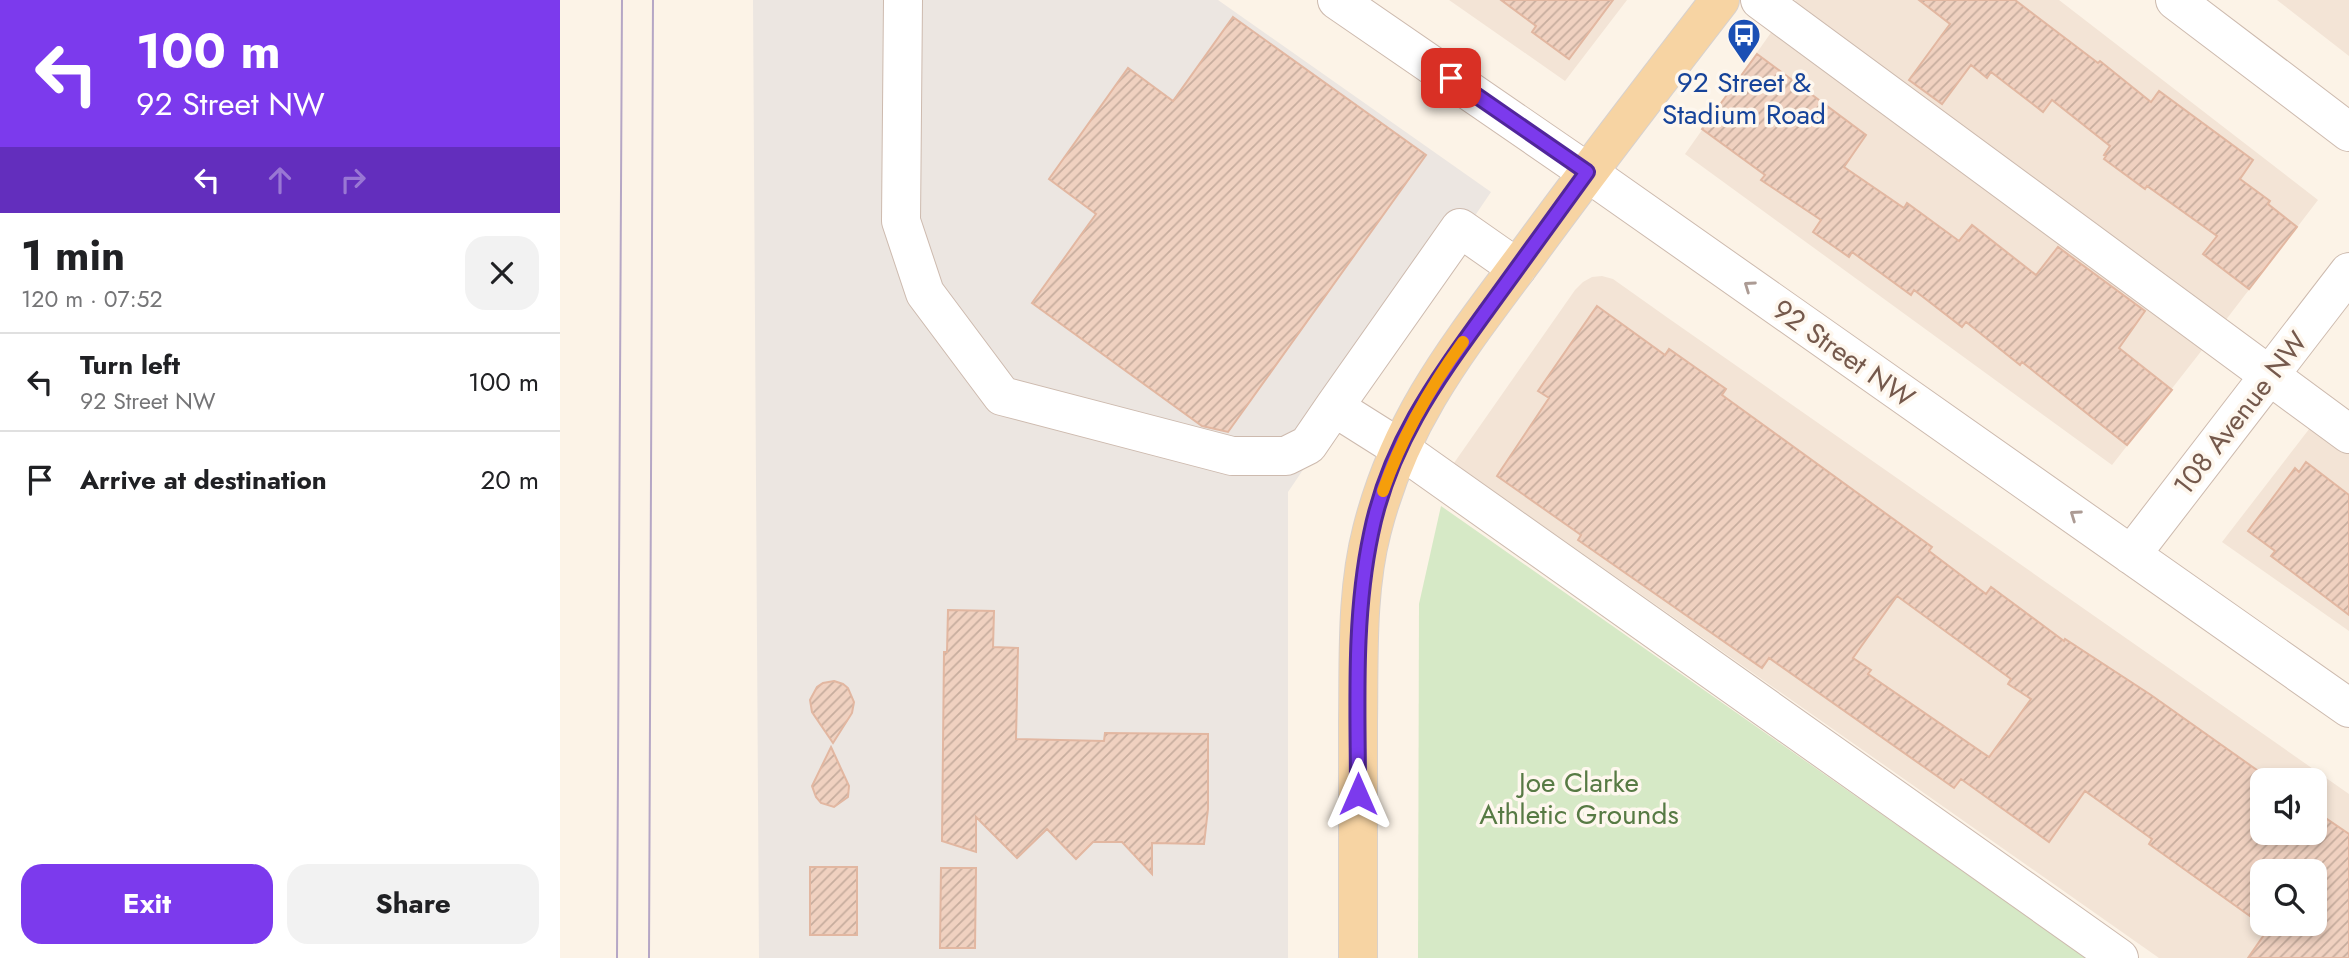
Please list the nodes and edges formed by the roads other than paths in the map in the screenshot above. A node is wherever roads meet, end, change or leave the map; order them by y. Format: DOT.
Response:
graph roads {
  1 [pos="903,0"];
  2 [pos="1337,0"];
  3 [pos="1720,0"];
  4 [pos="1760,0"];
  5 [pos="2175,0"];
  6 [pos="2349,132"];
  7 [pos="1587,172"];
  8 [pos="1517,268"];
  9 [pos="2349,272"];
  10 [pos="2268,376"];
  11 [pos="1334,407"];
  12 [pos="2349,434"];
  13 [pos="1399,449"];
  14 [pos="2131,555"];
  15 [pos="2349,708"];
  16 [pos="1358,958"];
  17 [pos="2119,958"];
  1 -- 11 [label="street"];
  2 -- 7 [label="street, 92 Street NW"];
  3 -- 7 [label="main road"];
  4 -- 10 [label="street"];
  5 -- 6 [label="street"];
  7 -- 8 [label="main road"];
  14 -- 7 [label="street, 92 Street NW, one-way"];
  8 -- 11 [label="street"];
  8 -- 13 [label="main road"];
  9 -- 10 [label="street, 108 Avenue NW"];
  10 -- 12 [label="street"];
  10 -- 14 [label="street, 108 Avenue NW"];
  11 -- 13 [label="street"];
  13 -- 16 [label="main road"];
  13 -- 17 [label="street"];
  14 -- 15 [label="street, 92 Street NW"];
}
